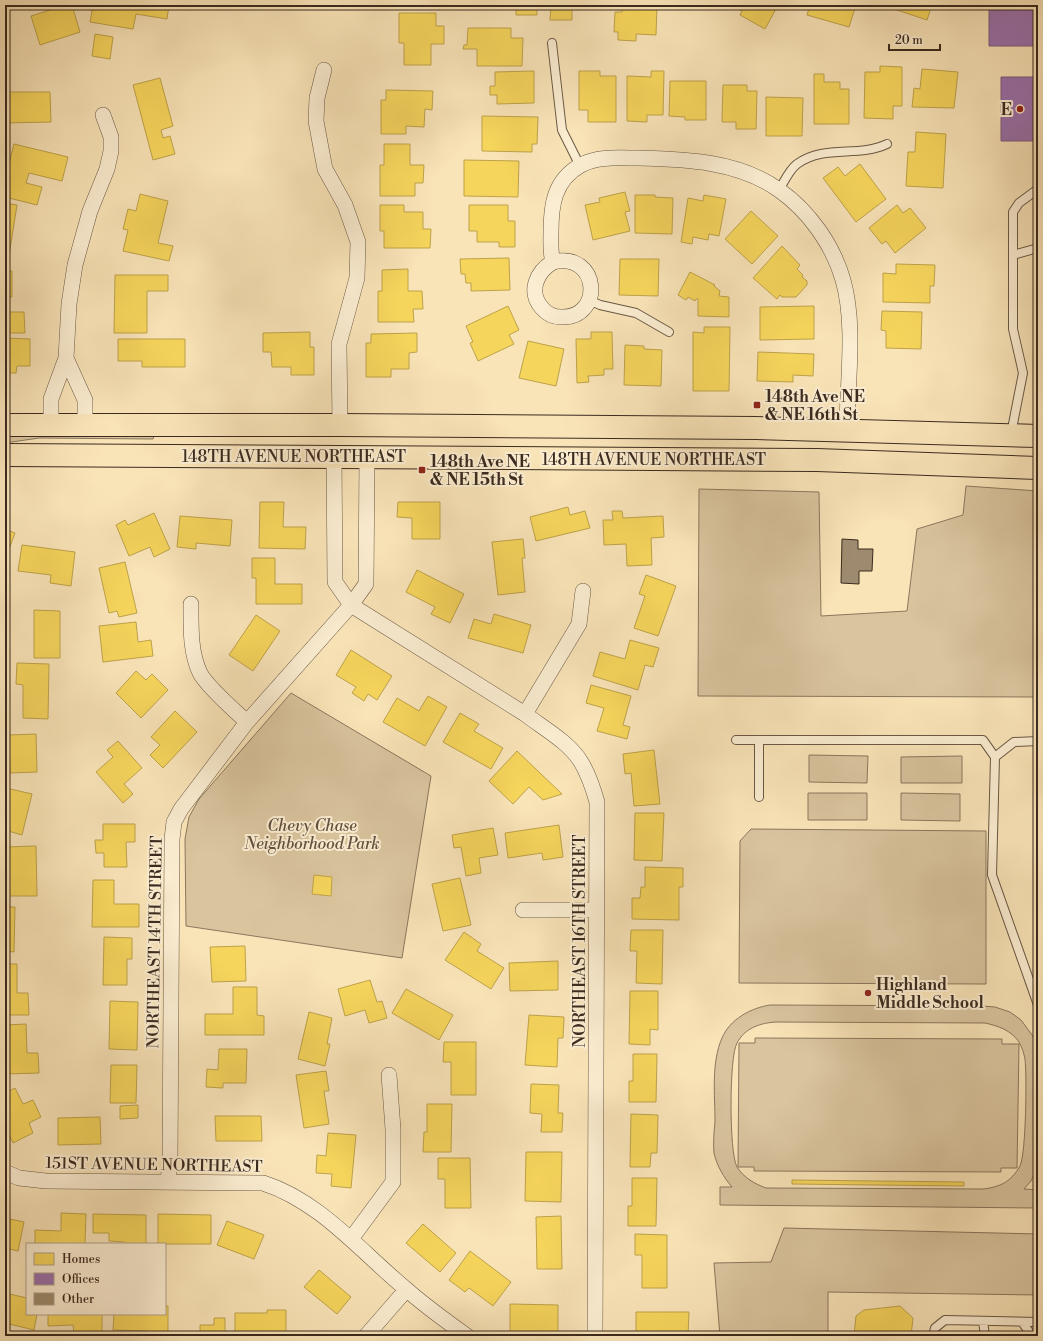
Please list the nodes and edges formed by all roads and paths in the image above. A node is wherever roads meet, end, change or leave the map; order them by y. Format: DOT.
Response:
graph roads {
  1 [pos="552,43"];
  2 [pos="324,70"];
  3 [pos="102,115"];
  4 [pos="887,144"];
  5 [pos="580,166"];
  6 [pos="779,190"];
  7 [pos="1038,190"];
  8 [pos="1038,248"];
  9 [pos="1013,255"];
  10 [pos="552,262"];
  11 [pos="589,300"];
  12 [pos="669,332"];
  13 [pos="66,358"];
  14 [pos="5,425"];
  15 [pos="51,425"];
  16 [pos="85,425"];
  17 [pos="158,425"];
  18 [pos="340,425"];
  19 [pos="847,430"];
  20 [pos="880,431"];
  21 [pos="1011,435"];
  22 [pos="1038,436"];
  23 [pos="80,455"];
  24 [pos="5,456"];
  25 [pos="334,457"];
  26 [pos="367,457"];
  27 [pos="817,460"];
  28 [pos="1038,468"];
  29 [pos="583,591"];
  30 [pos="191,604"];
  31 [pos="351,605"];
  32 [pos="525,714"];
  33 [pos="247,722"];
  34 [pos="736,740"];
  35 [pos="759,740"];
  36 [pos="1038,741"];
  37 [pos="995,757"];
  38 [pos="759,797"];
  39 [pos="523,910"];
  40 [pos="597,910"];
  41 [pos="1038,1005"];
  42 [pos="389,1075"];
  43 [pos="5,1172"];
  44 [pos="168,1181"];
  45 [pos="351,1239"];
  46 [pos="406,1290"];
  47 [pos="983,1321"];
  48 [pos="1022,1322"];
  49 [pos="1038,1322"];
  50 [pos="366,1336"];
  51 [pos="467,1336"];
  52 [pos="595,1336"];
  53 [pos="933,1336"];
  54 [pos="984,1336"];
  55 [pos="1032,1336"];
  1 -- 5 [label="lane"];
  2 -- 18 [label="street"];
  3 -- 13 [label="street"];
  4 -- 6 [label="lane"];
  5 -- 6 [label="street"];
  5 -- 10 [label="street"];
  6 -- 19 [label="street"];
  7 -- 9 [label="lane"];
  8 -- 9 [label="lane"];
  9 -- 21 [label="lane"];
  10 -- 11 [label="street"];
  10 -- 11 [label="street"];
  11 -- 12 [label="lane"];
  13 -- 15 [label="street"];
  13 -- 16 [label="street"];
  14 -- 15 [label="main road, 148TH AVENUE NORTHEAST"];
  15 -- 16 [label="main road, 148TH AVENUE NORTHEAST"];
  16 -- 17 [label="main road, 148TH AVENUE NORTHEAST"];
  17 -- 18 [label="main road, 148TH AVENUE NORTHEAST"];
  17 -- 23 [label="main road"];
  18 -- 19 [label="main road, 148TH AVENUE NORTHEAST"];
  19 -- 20 [label="main road, 148TH AVENUE NORTHEAST"];
  20 -- 21 [label="main road, 148TH AVENUE NORTHEAST"];
  20 -- 27 [label="main road"];
  21 -- 22 [label="main road, 148TH AVENUE NORTHEAST"];
  23 -- 24 [label="main road, 148TH AVENUE NORTHEAST"];
  23 -- 25 [label="main road, 148TH AVENUE NORTHEAST"];
  25 -- 26 [label="main road, 148TH AVENUE NORTHEAST"];
  25 -- 31 [label="street"];
  26 -- 27 [label="main road, 148TH AVENUE NORTHEAST"];
  26 -- 31 [label="street, NORTHEAST 14TH STREET"];
  27 -- 28 [label="main road, 148TH AVENUE NORTHEAST"];
  29 -- 32 [label="street"];
  30 -- 33 [label="street"];
  31 -- 32 [label="street, NORTHEAST 16TH STREET"];
  31 -- 33 [label="street, NORTHEAST 14TH STREET"];
  32 -- 40 [label="street, NORTHEAST 16TH STREET"];
  33 -- 44 [label="street, NORTHEAST 14TH STREET"];
  34 -- 35 [label="lane"];
  35 -- 37 [label="lane"];
  35 -- 38 [label="lane"];
  36 -- 37 [label="lane"];
  37 -- 41 [label="lane"];
  39 -- 40 [label="street"];
  40 -- 52 [label="street, NORTHEAST 16TH STREET"];
  42 -- 45 [label="street"];
  43 -- 44 [label="street, 151ST AVENUE NORTHEAST"];
  44 -- 45 [label="street, 151ST AVENUE NORTHEAST"];
  45 -- 46 [label="street, 151ST AVENUE NORTHEAST"];
  46 -- 50 [label="street"];
  46 -- 51 [label="street, 151ST AVENUE NORTHEAST"];
  47 -- 48 [label="lane"];
  47 -- 53 [label="lane"];
  47 -- 54 [label="lane"];
  48 -- 49 [label="lane"];
  48 -- 55 [label="lane"];
}
